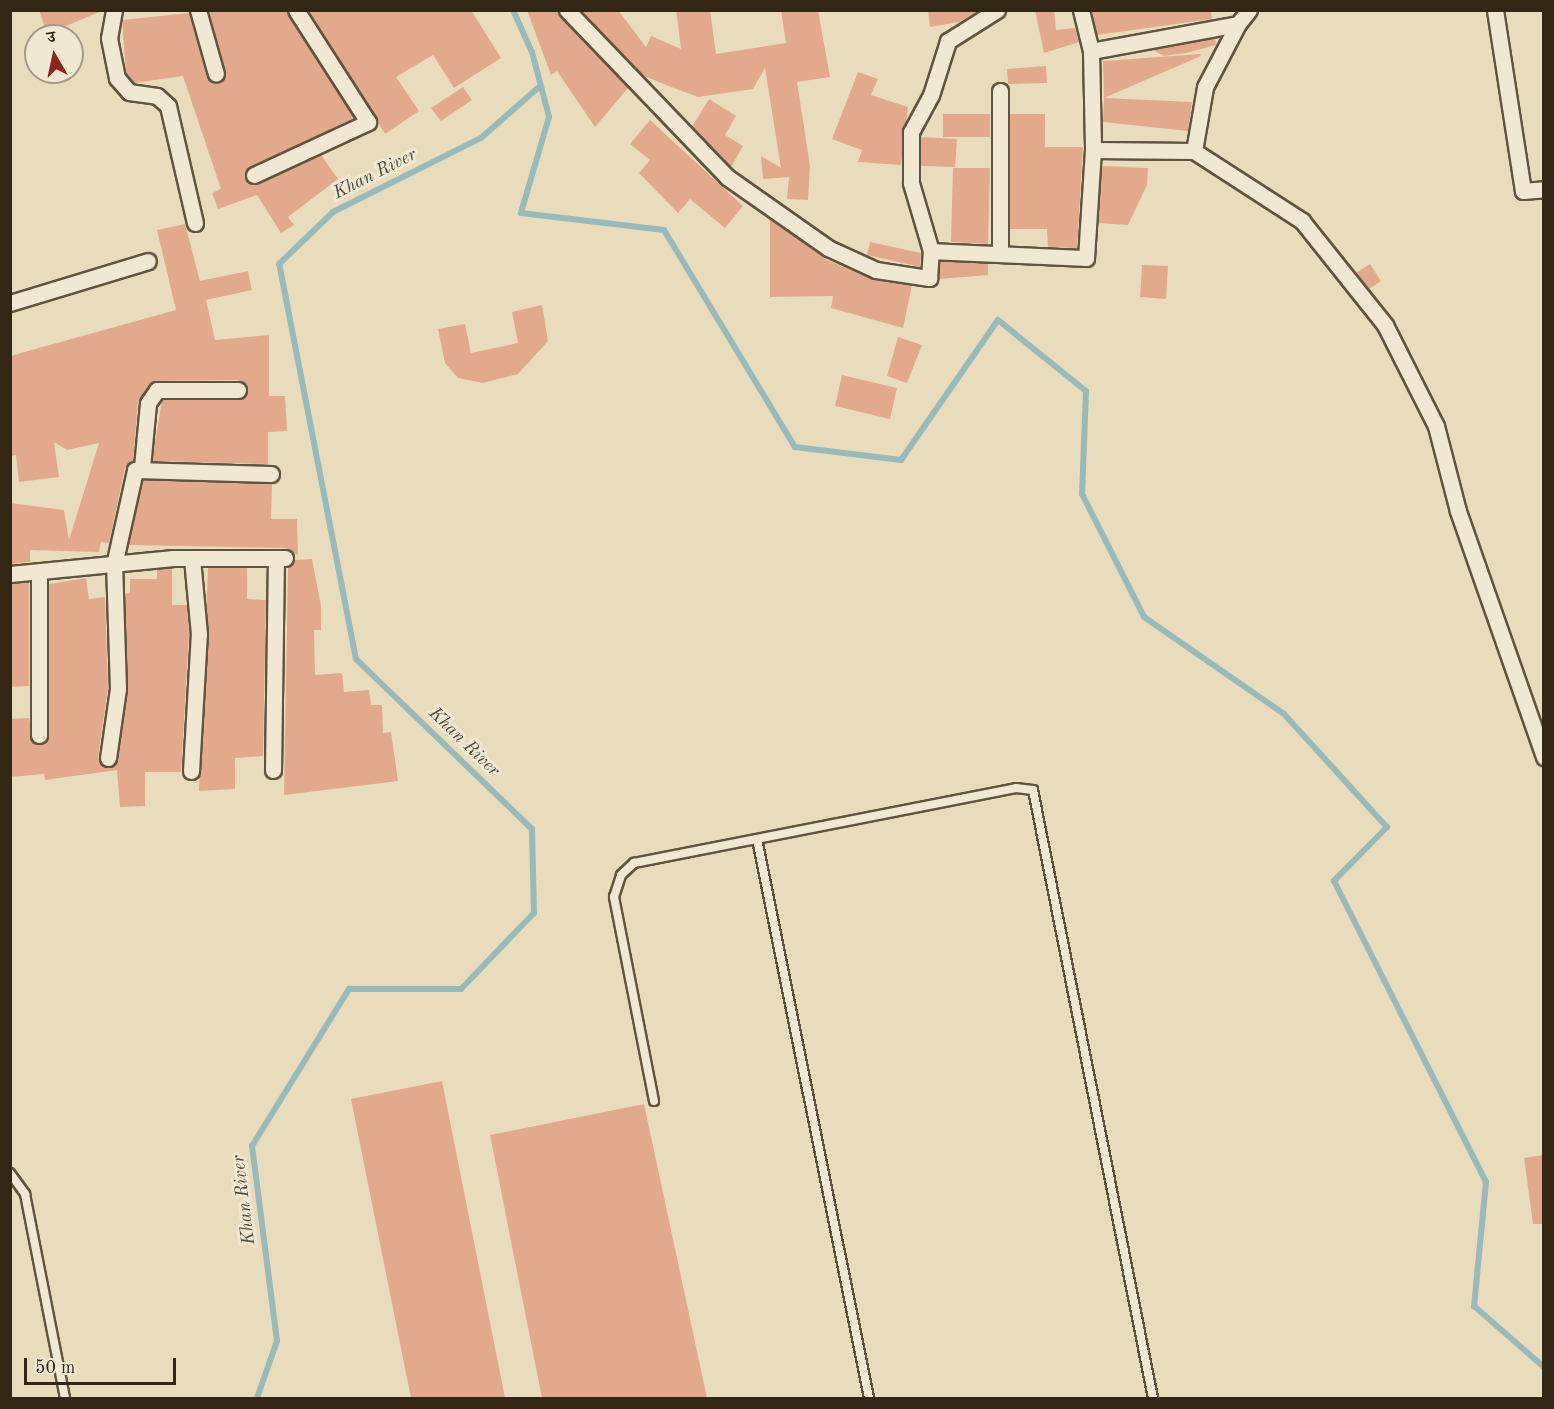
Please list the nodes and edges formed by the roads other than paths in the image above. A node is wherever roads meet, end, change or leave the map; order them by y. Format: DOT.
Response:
graph roads {
  1 [pos="114,10"];
  2 [pos="198,10"];
  3 [pos="296,10"];
  4 [pos="567,10"];
  5 [pos="997,10"];
  6 [pos="1081,10"];
  7 [pos="1249,10"];
  8 [pos="1495,10"];
  9 [pos="1238,24"];
  10 [pos="1091,51"];
  11 [pos="216,74"];
  12 [pos="1000,91"];
  13 [pos="1093,150"];
  14 [pos="1194,151"];
  15 [pos="254,175"];
  16 [pos="1544,189"];
  17 [pos="195,223"];
  18 [pos="931,251"];
  19 [pos="1000,254"];
  20 [pos="148,261"];
  21 [pos="10,303"];
  22 [pos="238,390"];
  23 [pos="142,467"];
  24 [pos="271,474"];
  25 [pos="192,558"];
  26 [pos="114,565"];
  27 [pos="39,572"];
  28 [pos="10,574"];
  29 [pos="39,735"];
  30 [pos="1544,757"];
  31 [pos="108,758"];
  32 [pos="273,770"];
  33 [pos="191,771"];
  34 [pos="758,839"];
  35 [pos="654,1101"];
  36 [pos="10,1173"];
  37 [pos="64,1398"];
  38 [pos="869,1398"];
  39 [pos="1153,1398"];
  1 -- 17 [label="street"];
  2 -- 11 [label="street"];
  3 -- 15 [label="street"];
  4 -- 18 [label="street"];
  5 -- 18 [label="street"];
  6 -- 10 [label="street"];
  7 -- 9 [label="street"];
  8 -- 16 [label="street"];
  9 -- 10 [label="street"];
  9 -- 14 [label="street"];
  10 -- 13 [label="street"];
  12 -- 19 [label="street"];
  13 -- 14 [label="street"];
  13 -- 19 [label="street"];
  14 -- 30 [label="street"];
  18 -- 19 [label="street"];
  20 -- 21 [label="street"];
  22 -- 23 [label="street"];
  23 -- 24 [label="street"];
  23 -- 26 [label="street"];
  25 -- 26 [label="street"];
  25 -- 32 [label="street"];
  25 -- 33 [label="street"];
  26 -- 27 [label="street"];
  26 -- 31 [label="street"];
  27 -- 28 [label="street"];
  27 -- 29 [label="street"];
  34 -- 35 [label="lane"];
  34 -- 38 [label="lane"];
  34 -- 39 [label="lane"];
  36 -- 37 [label="lane"];
}
